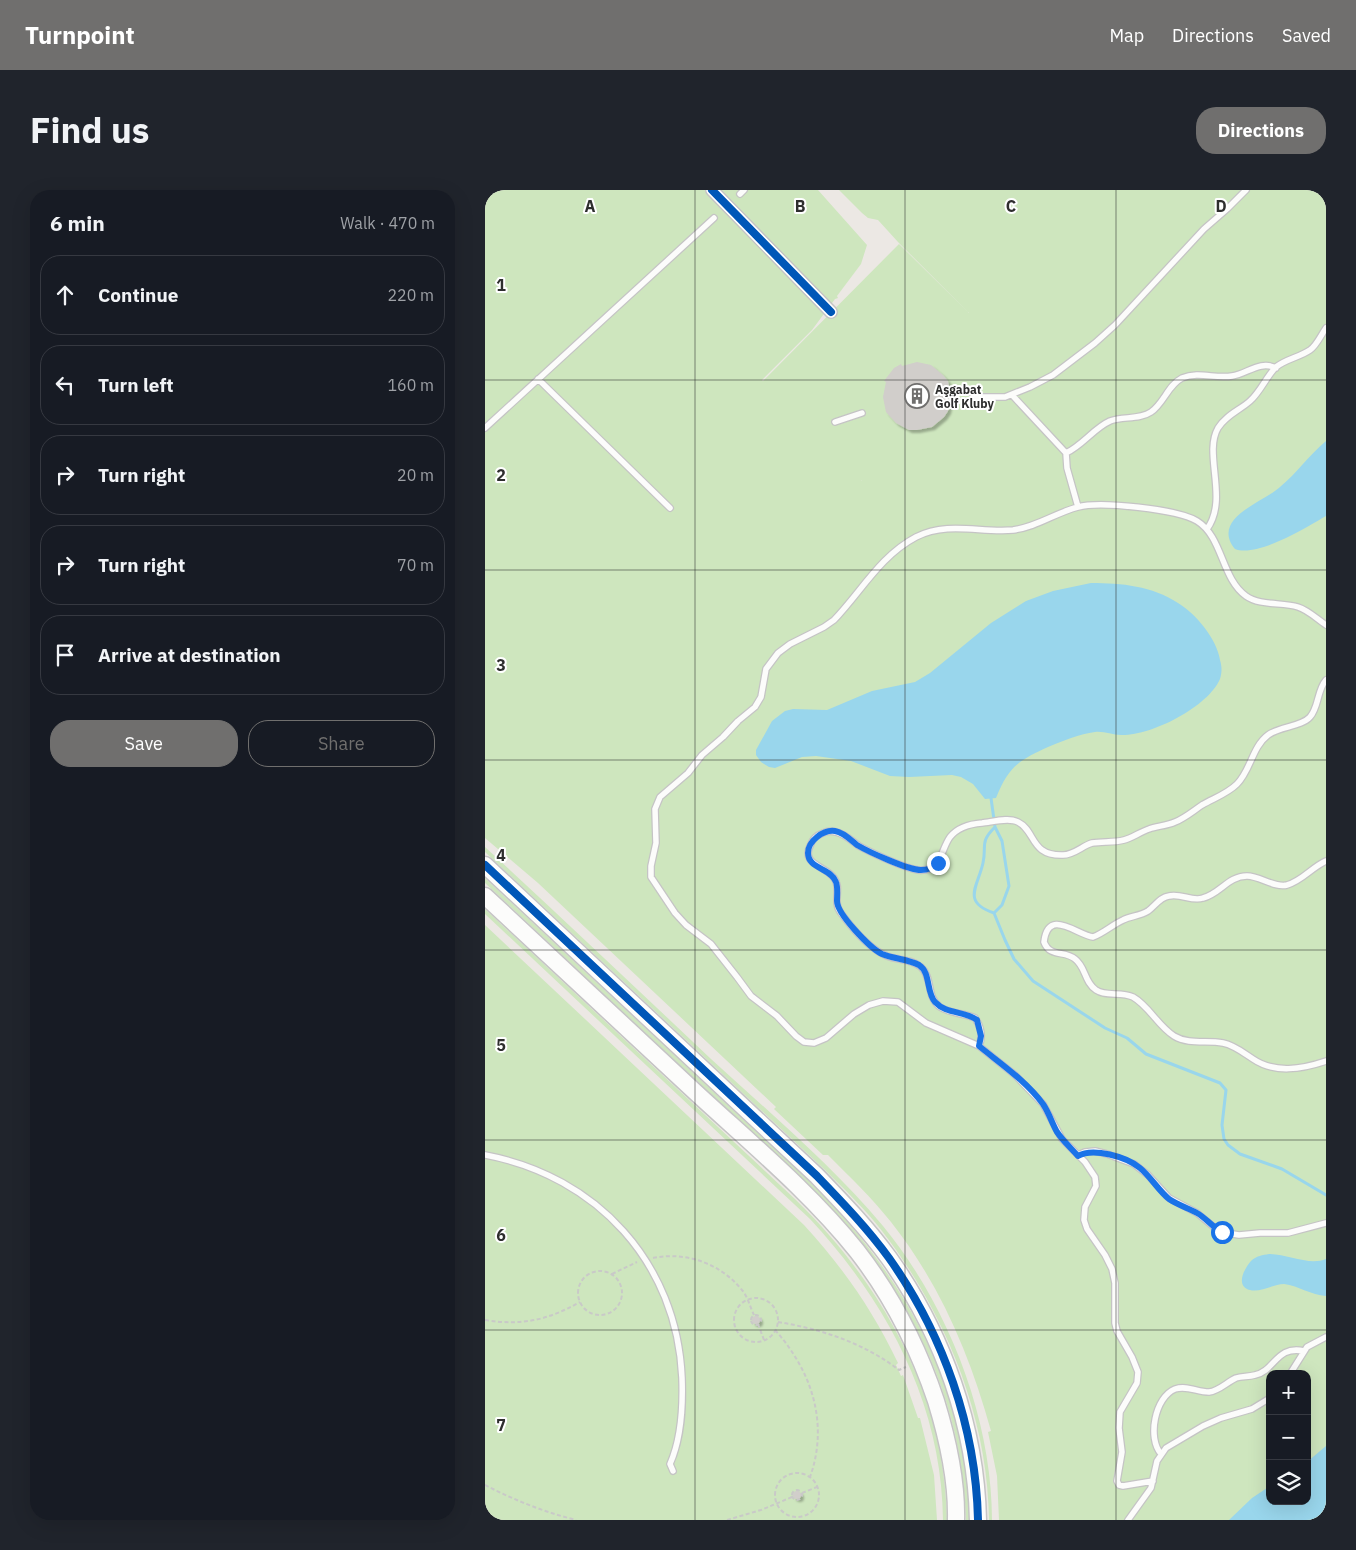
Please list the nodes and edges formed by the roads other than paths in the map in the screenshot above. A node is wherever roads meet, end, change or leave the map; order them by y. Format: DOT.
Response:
graph roads {
  1 [pos="712,190"];
  2 [pos="1246,190"];
  3 [pos="715,218"];
  4 [pos="831,312"];
  5 [pos="1326,328"];
  6 [pos="1276,368"];
  7 [pos="538,379"];
  8 [pos="1012,395"];
  9 [pos="973,397"];
  10 [pos="862,413"];
  11 [pos="835,422"];
  12 [pos="485,428"];
  13 [pos="1066,453"];
  14 [pos="1078,507"];
  15 [pos="670,508"];
  16 [pos="1207,529"];
  17 [pos="1326,626"];
  18 [pos="1326,680"];
  19 [pos="1326,861"];
  20 [pos="485,865"];
  21 [pos="485,896"];
  22 [pos="979,1046"];
  23 [pos="1326,1060"];
  24 [pos="485,1155"];
  25 [pos="1078,1156"];
  26 [pos="1326,1224"];
  27 [pos="1326,1336"];
  28 [pos="1303,1351"];
  29 [pos="1292,1370"];
  30 [pos="1266,1400"];
  31 [pos="1161,1454"];
  32 [pos="673,1471"];
  33 [pos="1153,1481"];
  34 [pos="956,1520"];
  35 [pos="978,1520"];
  36 [pos="1129,1520"];
  1 -- 4 [label="street"];
  2 -- 8 [label="lane"];
  3 -- 7 [label="lane"];
  5 -- 6 [label="lane"];
  6 -- 13 [label="lane"];
  6 -- 16 [label="lane"];
  7 -- 12 [label="lane"];
  7 -- 15 [label="lane"];
  8 -- 9 [label="lane"];
  8 -- 13 [label="lane"];
  10 -- 11 [label="lane"];
  13 -- 14 [label="lane"];
  14 -- 16 [label="lane"];
  14 -- 22 [label="lane"];
  16 -- 17 [label="lane"];
  18 -- 22 [label="lane"];
  19 -- 23 [label="lane"];
  20 -- 35 [label="street"];
  21 -- 34 [label="street"];
  22 -- 25 [label="lane"];
  24 -- 32 [label="lane"];
  25 -- 26 [label="lane"];
  25 -- 33 [label="lane"];
  27 -- 28 [label="lane"];
  28 -- 29 [label="lane"];
  28 -- 31 [label="lane"];
  30 -- 31 [label="lane"];
  31 -- 33 [label="lane"];
  33 -- 36 [label="lane"];
}
